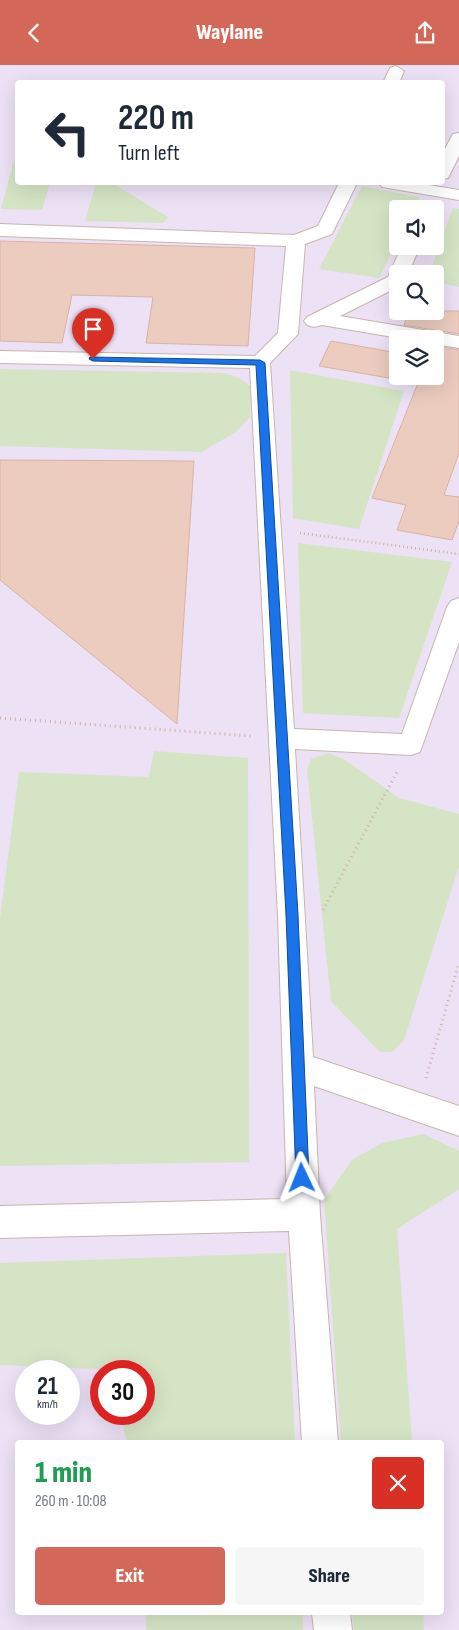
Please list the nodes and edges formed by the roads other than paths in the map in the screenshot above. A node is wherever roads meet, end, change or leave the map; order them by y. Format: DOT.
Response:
graph roads {
  1 [pos="459,138"];
  2 [pos="445,170"];
  3 [pos="347,185"];
  4 [pos="438,185"];
  5 [pos="442,185"];
  6 [pos="459,195"];
  7 [pos="431,200"];
  8 [pos="0,230"];
  9 [pos="296,241"];
  10 [pos="389,283"];
  11 [pos="319,318"];
  12 [pos="288,334"];
  13 [pos="459,342"];
  14 [pos="0,357"];
  15 [pos="260,363"];
  16 [pos="459,607"];
  17 [pos="281,738"];
  18 [pos="298,1066"];
  19 [pos="459,1121"];
  20 [pos="304,1215"];
  21 [pos="0,1222"];
  22 [pos="320,1440"];
  23 [pos="331,1615"];
  24 [pos="333,1630"];
  1 -- 2 [label="street"];
  3 -- 9 [label="street"];
  4 -- 7 [label="street"];
  5 -- 6 [label="street"];
  8 -- 9 [label="street"];
  9 -- 12 [label="street"];
  10 -- 11 [label="street"];
  11 -- 12 [label="street"];
  11 -- 13 [label="street"];
  12 -- 15 [label="street"];
  14 -- 15 [label="street"];
  15 -- 17 [label="street"];
  16 -- 17 [label="street"];
  17 -- 18 [label="street"];
  18 -- 19 [label="street"];
  18 -- 20 [label="street"];
  20 -- 21 [label="street"];
  20 -- 22 [label="street"];
  23 -- 24 [label="street"];
}
